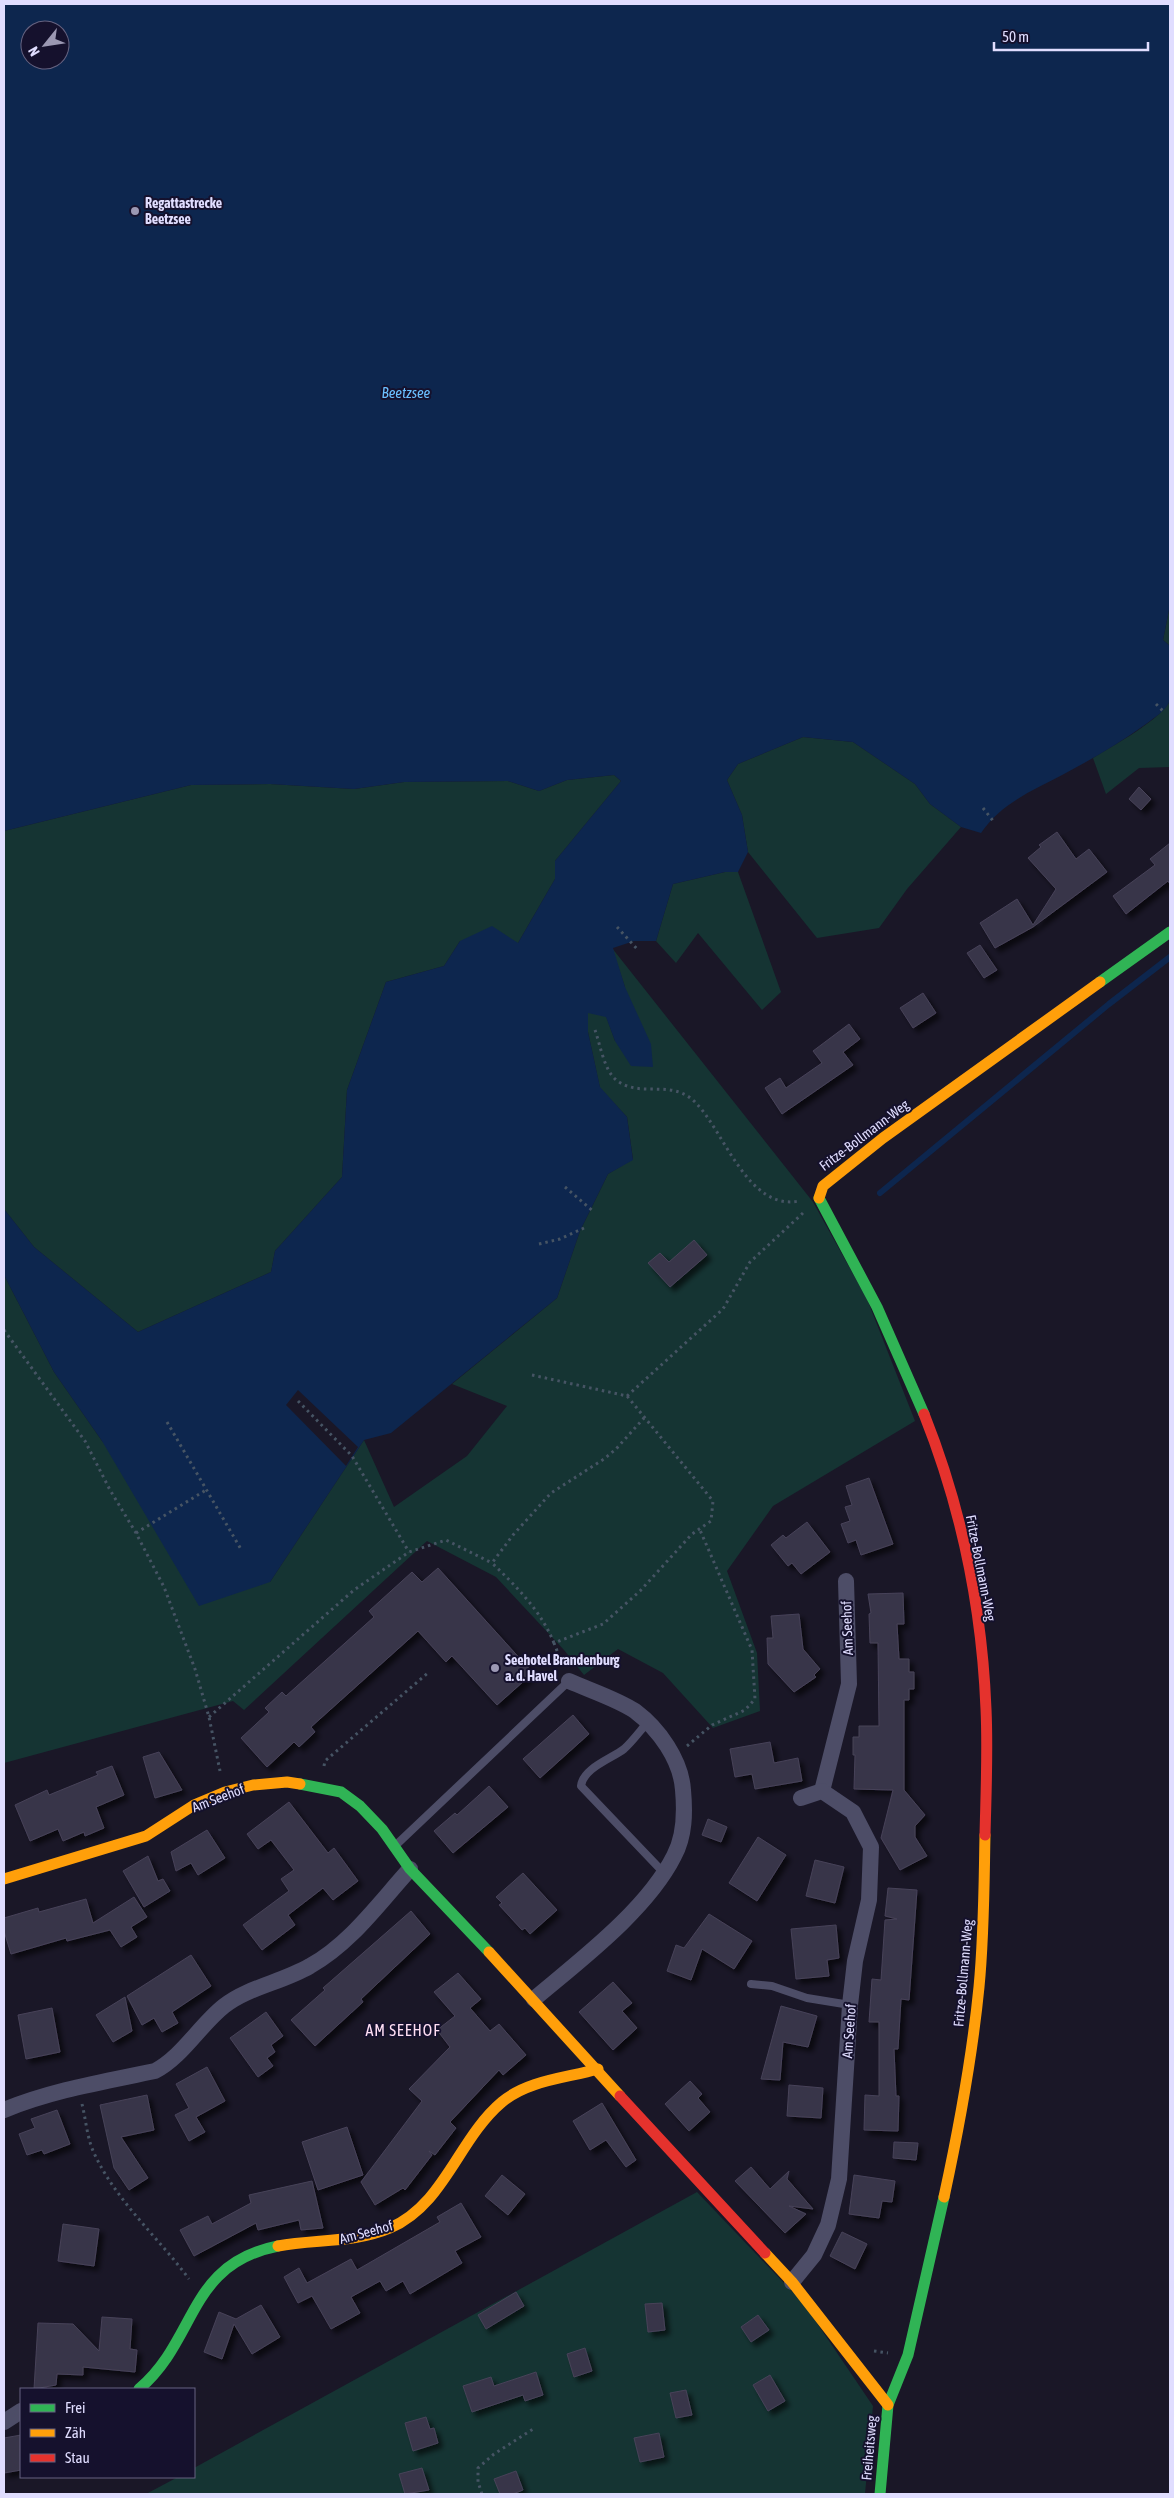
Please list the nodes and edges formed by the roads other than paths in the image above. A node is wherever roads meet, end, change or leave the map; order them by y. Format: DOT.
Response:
graph roads {
  1 [pos="1170,932"];
  2 [pos="846,1581"];
  3 [pos="570,1680"];
  4 [pos="647,1723"];
  5 [pos="822,1791"];
  6 [pos="801,1798"];
  7 [pos="395,1847"];
  8 [pos="410,1869"];
  9 [pos="663,1872"];
  10 [pos="4,1879"];
  11 [pos="751,1984"];
  12 [pos="534,1999"];
  13 [pos="850,2005"];
  14 [pos="598,2069"];
  15 [pos="4,2110"];
  16 [pos="792,2282"];
  17 [pos="140,2388"];
  18 [pos="888,2405"];
  19 [pos="20,2413"];
  20 [pos="4,2422"];
  21 [pos="880,2494"];
  1 -- 18 [label="street, Fritze-Bollmann-Weg"];
  2 -- 5 [label="street, Am Seehof"];
  3 -- 4 [label="street"];
  3 -- 7 [label="lane"];
  4 -- 9 [label="street"];
  4 -- 9 [label="lane"];
  5 -- 6 [label="street"];
  5 -- 13 [label="street, Am Seehof"];
  7 -- 8 [label="street, Am Seehof"];
  7 -- 10 [label="street, Am Seehof"];
  8 -- 12 [label="street, Am Seehof"];
  8 -- 15 [label="street"];
  9 -- 12 [label="street"];
  11 -- 13 [label="lane"];
  12 -- 14 [label="street, Am Seehof"];
  13 -- 16 [label="street, Am Seehof"];
  14 -- 16 [label="street, Am Seehof"];
  14 -- 17 [label="street, Am Seehof"];
  16 -- 18 [label="street, Am Seehof"];
  18 -- 21 [label="street, Freiheitsweg"];
  19 -- 20 [label="street"];
}
